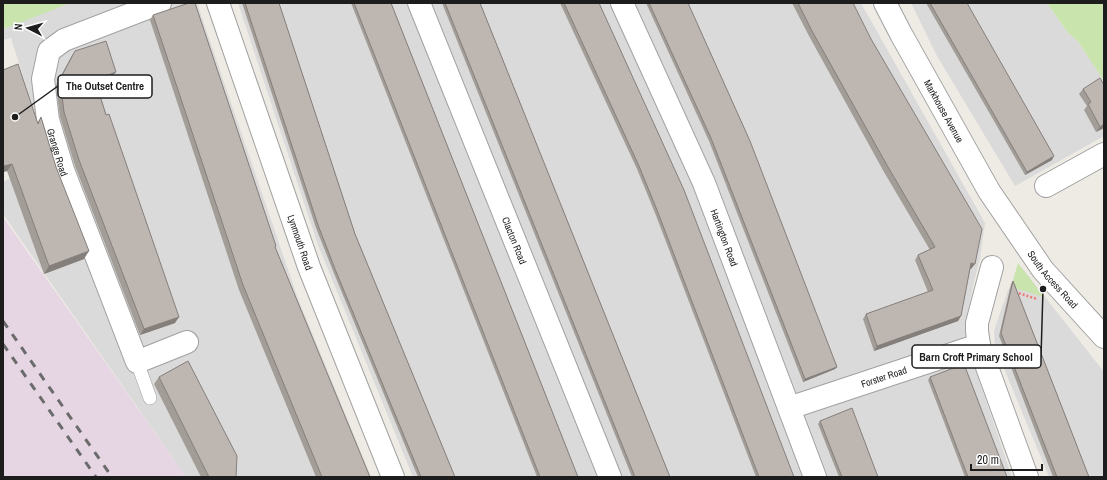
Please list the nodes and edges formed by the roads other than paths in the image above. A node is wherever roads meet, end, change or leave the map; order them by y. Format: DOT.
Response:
graph roads {
  1 [pos="160,3"];
  2 [pos="218,3"];
  3 [pos="420,3"];
  4 [pos="622,3"];
  5 [pos="885,3"];
  6 [pos="1104,154"];
  7 [pos="1046,186"];
  8 [pos="1007,217"];
  9 [pos="990,276"];
  10 [pos="1104,336"];
  11 [pos="187,342"];
  12 [pos="979,345"];
  13 [pos="136,362"];
  14 [pos="150,398"];
  15 [pos="789,408"];
  16 [pos="393,477"];
  17 [pos="610,477"];
  18 [pos="815,477"];
  19 [pos="1026,477"];
  1 -- 13 [label="street, Grange Road"];
  2 -- 16 [label="street, Lynmouth Road"];
  3 -- 17 [label="street, Clacton Road"];
  4 -- 15 [label="street, Hartington Road"];
  5 -- 8 [label="street, Markhouse Avenue"];
  6 -- 7 [label="street"];
  8 -- 10 [label="street, South Access Road"];
  9 -- 12 [label="street"];
  11 -- 13 [label="street"];
  12 -- 15 [label="street, Forster Road"];
  12 -- 19 [label="street"];
  13 -- 14 [label="lane, Grange Road"];
  15 -- 18 [label="street, Hartington Road"];
}
